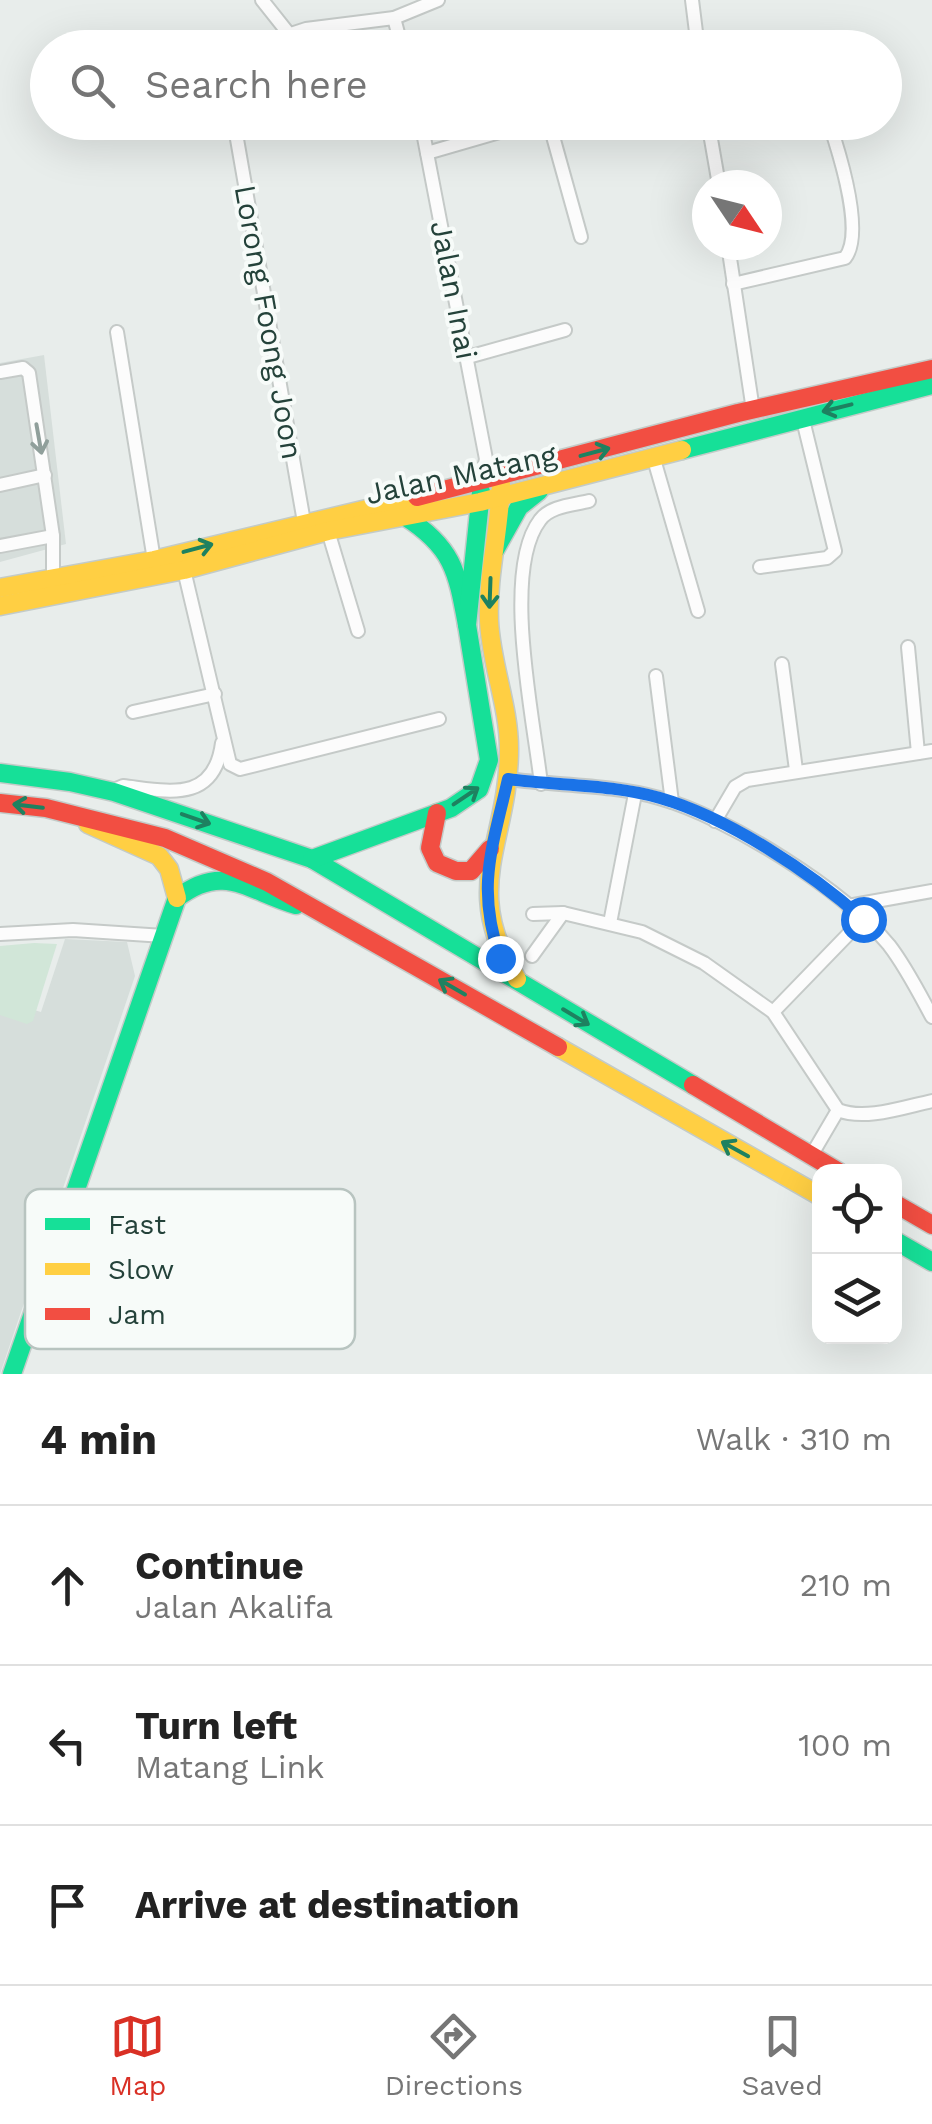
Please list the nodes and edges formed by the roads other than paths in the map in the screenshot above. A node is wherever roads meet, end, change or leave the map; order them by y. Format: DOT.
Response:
graph roads {
  1 [pos="262,0"];
  2 [pos="692,0"];
  3 [pos="430,1"];
  4 [pos="394,18"];
  5 [pos="286,30"];
  6 [pos="315,30"];
  7 [pos="397,30"];
  8 [pos="696,30"];
  9 [pos="237,140"];
  10 [pos="424,140"];
  11 [pos="472,140"];
  12 [pos="554,140"];
  13 [pos="711,140"];
  14 [pos="835,140"];
  15 [pos="427,153"];
  16 [pos="716,170"];
  17 [pos="581,237"];
  18 [pos="730,260"];
  19 [pos="734,284"];
  20 [pos="565,330"];
  21 [pos="117,332"];
  22 [pos="468,358"];
  23 [pos="932,369"];
  24 [pos="0,372"];
  25 [pos="932,385"];
  26 [pos="753,410"];
  27 [pos="802,416"];
  28 [pos="653,456"];
  29 [pos="486,459"];
  30 [pos="46,475"];
  31 [pos="554,484"];
  32 [pos="0,485"];
  33 [pos="502,487"];
  34 [pos="481,493"];
  35 [pos="589,501"];
  36 [pos="404,516"];
  37 [pos="304,522"];
  38 [pos="328,531"];
  39 [pos="53,536"];
  40 [pos="0,546"];
  41 [pos="495,550"];
  42 [pos="154,560"];
  43 [pos="760,567"];
  44 [pos="184,570"];
  45 [pos="54,580"];
  46 [pos="0,588"];
  47 [pos="0,606"];
  48 [pos="698,612"];
  49 [pos="467,625"];
  50 [pos="358,632"];
  51 [pos="908,647"];
  52 [pos="782,664"];
  53 [pos="656,676"];
  54 [pos="216,694"];
  55 [pos="133,712"];
  56 [pos="439,719"];
  57 [pos="224,730"];
  58 [pos="925,752"];
  59 [pos="796,770"];
  60 [pos="0,773"];
  61 [pos="508,779"];
  62 [pos="541,784"];
  63 [pos="114,792"];
  64 [pos="635,794"];
  65 [pos="0,802"];
  66 [pos="672,802"];
  67 [pos="437,813"];
  68 [pos="74,814"];
  69 [pos="715,821"];
  70 [pos="493,844"];
  71 [pos="312,859"];
  72 [pos="932,891"];
  73 [pos="177,898"];
  74 [pos="848,906"];
  75 [pos="316,908"];
  76 [pos="563,913"];
  77 [pos="532,914"];
  78 [pos="863,919"];
  79 [pos="610,923"];
  80 [pos="0,934"];
  81 [pos="164,936"];
  82 [pos="532,956"];
  83 [pos="522,985"];
  84 [pos="773,1012"];
  85 [pos="932,1018"];
  86 [pos="932,1101"];
  87 [pos="838,1110"];
  88 [pos="812,1156"];
  89 [pos="826,1164"];
  90 [pos="76,1189"];
  91 [pos="812,1191"];
  92 [pos="902,1207"];
  93 [pos="932,1224"];
  94 [pos="902,1245"];
  95 [pos="932,1262"];
  96 [pos="25,1337"];
  97 [pos="12,1374"];
  1 -- 5 [label="street"];
  2 -- 8 [label="street"];
  3 -- 4 [label="street"];
  4 -- 6 [label="street"];
  4 -- 7 [label="street"];
  9 -- 37 [label="street, Lorong Foong Joon"];
  10 -- 15 [label="street, Jalan Inai"];
  11 -- 15 [label="street"];
  12 -- 17 [label="street"];
  13 -- 16 [label="street"];
  14 -- 19 [label="street"];
  15 -- 22 [label="street, Jalan Inai"];
  18 -- 19 [label="street"];
  19 -- 26 [label="street"];
  20 -- 22 [label="street"];
  21 -- 42 [label="street"];
  22 -- 29 [label="street, Jalan Inai"];
  23 -- 26 [label="main road, Jalan Matang"];
  24 -- 30 [label="street, one-way"];
  25 -- 27 [label="main road, Jalan Matang, one-way"];
  33 -- 26 [label="main road, Jalan Matang, one-way"];
  27 -- 28 [label="main road, Jalan Matang"];
  27 -- 43 [label="street"];
  28 -- 31 [label="main road, Jalan Matang"];
  28 -- 48 [label="street"];
  29 -- 33 [label="street"];
  29 -- 34 [label="street"];
  30 -- 32 [label="street"];
  30 -- 39 [label="street"];
  31 -- 33 [label="main road, Jalan Matang"];
  31 -- 41 [label="main road"];
  33 -- 34 [label="main road, Jalan Matang"];
  33 -- 41 [label="main road"];
  34 -- 36 [label="main road, Jalan Matang"];
  34 -- 37 [label="main road, Jalan Matang"];
  34 -- 49 [label="main road"];
  35 -- 62 [label="street"];
  36 -- 38 [label="main road, Jalan Matang"];
  36 -- 49 [label="main road"];
  42 -- 37 [label="main road, Jalan Matang, one-way"];
  38 -- 44 [label="main road, Jalan Matang"];
  38 -- 50 [label="street"];
  39 -- 40 [label="street"];
  39 -- 45 [label="street"];
  41 -- 61 [label="main road, one-way"];
  42 -- 45 [label="main road, Jalan Matang"];
  44 -- 47 [label="main road, Jalan Matang"];
  44 -- 54 [label="street"];
  45 -- 46 [label="main road, Jalan Matang"];
  67 -- 49 [label="main road, one-way"];
  51 -- 58 [label="street"];
  52 -- 59 [label="street"];
  53 -- 66 [label="street"];
  54 -- 55 [label="street"];
  54 -- 57 [label="street"];
  56 -- 57 [label="street"];
  57 -- 63 [label="street"];
  58 -- 59 [label="street"];
  59 -- 69 [label="street"];
  60 -- 63 [label="main road"];
  61 -- 62 [label="street"];
  61 -- 70 [label="main road"];
  62 -- 64 [label="street"];
  63 -- 71 [label="main road, one-way"];
  64 -- 66 [label="street"];
  64 -- 79 [label="street"];
  68 -- 65 [label="main road, one-way"];
  66 -- 69 [label="street"];
  67 -- 70 [label="main road"];
  67 -- 71 [label="main road"];
  68 -- 73 [label="main road"];
  68 -- 75 [label="main road"];
  69 -- 74 [label="street"];
  70 -- 83 [label="main road"];
  71 -- 83 [label="main road"];
  72 -- 74 [label="street"];
  73 -- 75 [label="main road"];
  73 -- 81 [label="main road"];
  74 -- 78 [label="street"];
  91 -- 75 [label="main road, one-way"];
  76 -- 77 [label="street"];
  76 -- 79 [label="street"];
  76 -- 82 [label="street"];
  78 -- 84 [label="street"];
  78 -- 85 [label="street"];
  79 -- 84 [label="street"];
  80 -- 81 [label="street"];
  81 -- 90 [label="main road"];
  83 -- 88 [label="main road, one-way"];
  84 -- 87 [label="street"];
  86 -- 87 [label="street"];
  87 -- 88 [label="street"];
  88 -- 89 [label="main road"];
  92 -- 93 [label="main road"];
  94 -- 95 [label="main road"];
  96 -- 97 [label="main road"];
}
